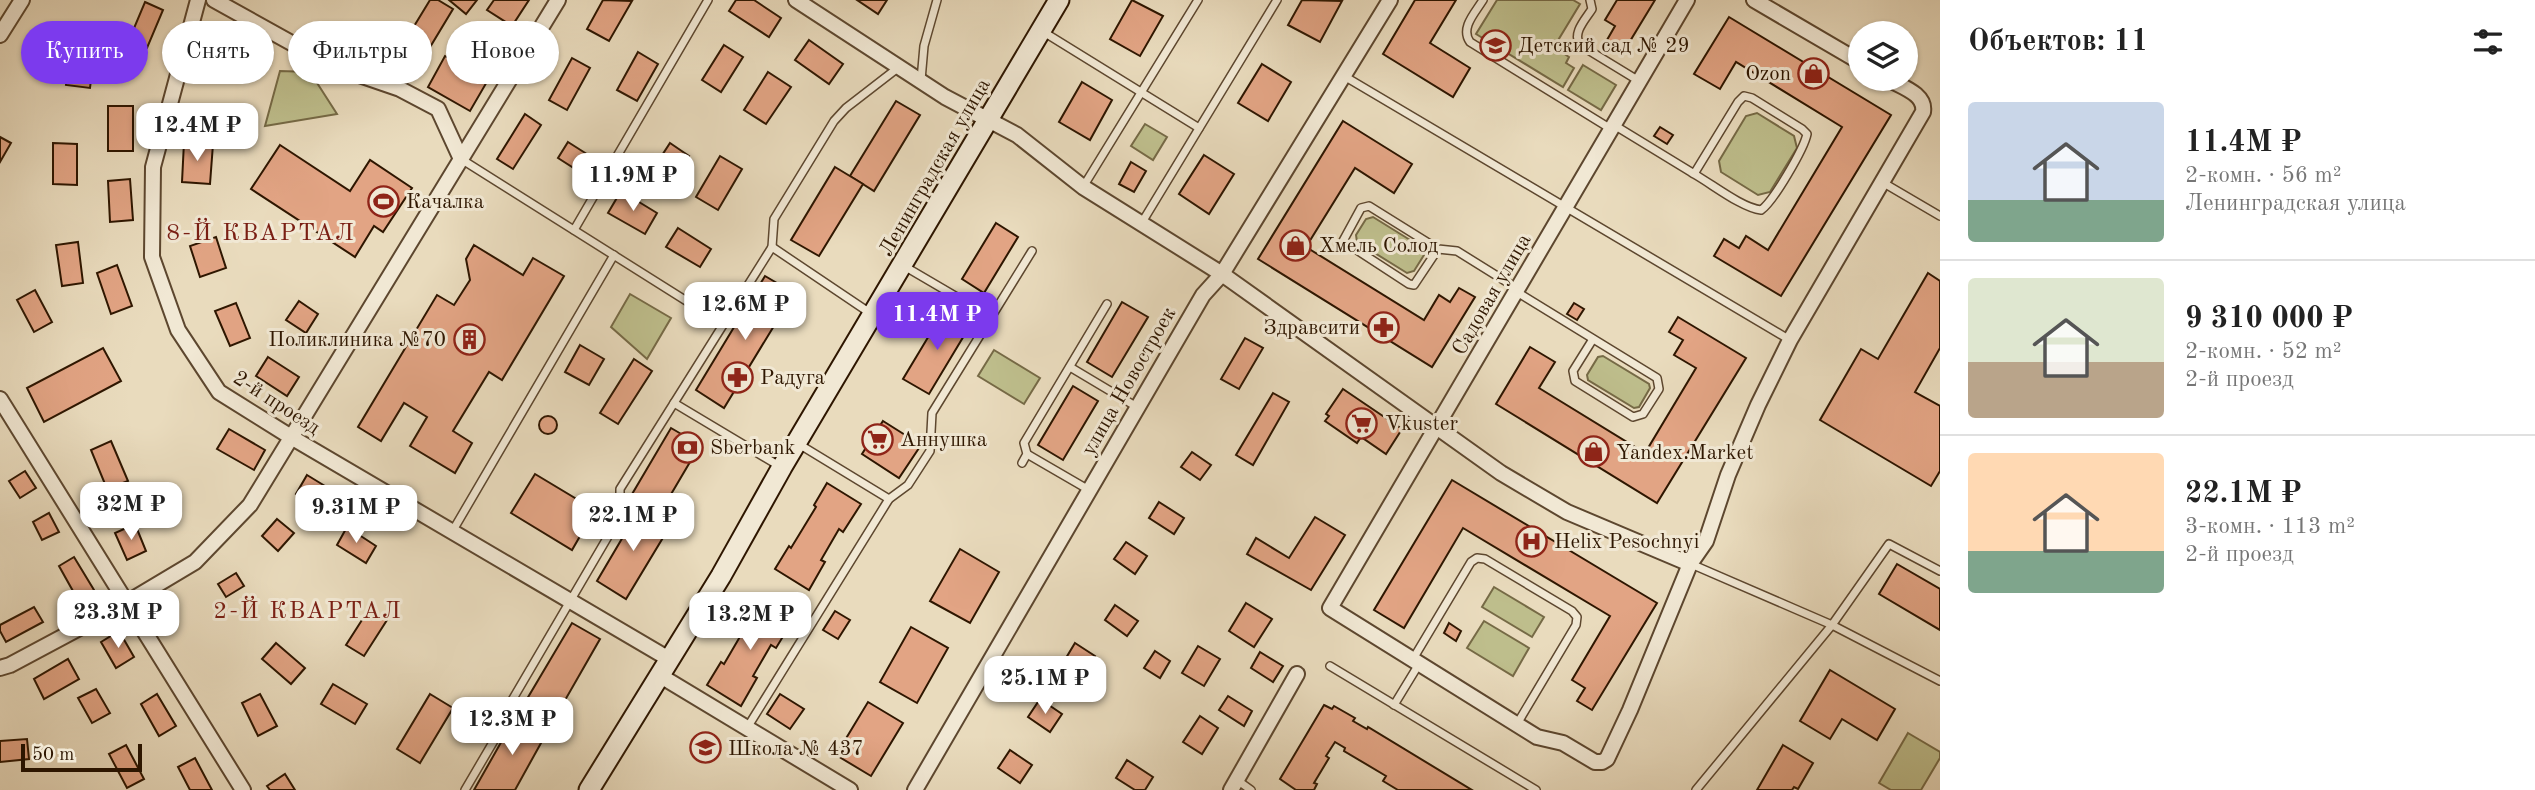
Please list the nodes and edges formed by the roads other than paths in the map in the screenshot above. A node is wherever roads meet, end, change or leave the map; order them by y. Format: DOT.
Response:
graph roads {
  1 [pos="22,0"];
  2 [pos="198,0"];
  3 [pos="214,0"];
  4 [pos="558,0"];
  5 [pos="708,0"];
  6 [pos="796,0"];
  7 [pos="937,0"];
  8 [pos="1059,0"];
  9 [pos="1198,0"];
  10 [pos="1277,0"];
  11 [pos="1390,0"];
  12 [pos="1483,0"];
  13 [pos="1590,0"];
  14 [pos="1687,0"];
  15 [pos="1755,0"];
  16 [pos="1041,31"];
  17 [pos="0,35"];
  18 [pos="1848,55"];
  19 [pos="899,67"];
  20 [pos="1343,76"];
  21 [pos="920,81"];
  22 [pos="1639,81"];
  23 [pos="1909,91"];
  24 [pos="1141,92"];
  25 [pos="989,119"];
  26 [pos="1613,127"];
  27 [pos="1199,128"];
  28 [pos="461,159"];
  29 [pos="1694,174"];
  30 [pos="1882,182"];
  31 [pos="1083,187"];
  32 [pos="1566,207"];
  33 [pos="1940,216"];
  34 [pos="1141,224"];
  35 [pos="574,230"];
  36 [pos="772,247"];
  37 [pos="1438,249"];
  38 [pos="1032,251"];
  39 [pos="614,256"];
  40 [pos="903,265"];
  41 [pos="1222,274"];
  42 [pos="1518,291"];
  43 [pos="1107,304"];
  44 [pos="873,315"];
  45 [pos="991,317"];
  46 [pos="723,324"];
  47 [pos="1593,339"];
  48 [pos="1790,340"];
  49 [pos="1070,366"];
  50 [pos="0,399"];
  51 [pos="674,402"];
  52 [pos="1138,407"];
  53 [pos="1437,429"];
  54 [pos="292,438"];
  55 [pos="797,443"];
  56 [pos="1027,454"];
  57 [pos="1022,463"];
  58 [pos="782,467"];
  59 [pos="1089,491"];
  60 [pos="889,499"];
  61 [pos="452,532"];
  62 [pos="1690,564"];
  63 [pos="1940,571"];
  64 [pos="570,601"];
  65 [pos="128,602"];
  66 [pos="1832,625"];
  67 [pos="1415,662"];
  68 [pos="1330,666"];
  69 [pos="664,667"];
  70 [pos="0,668"];
  71 [pos="1297,674"];
  72 [pos="1940,681"];
  73 [pos="1394,705"];
  74 [pos="1517,724"];
  75 [pos="747,728"];
  76 [pos="1234,785"];
  77 [pos="243,790"];
  78 [pos="466,790"];
  79 [pos="589,790"];
  80 [pos="850,790"];
  81 [pos="915,790"];
  82 [pos="1251,790"];
  83 [pos="1536,790"];
  84 [pos="1696,790"];
  1 -- 17 [label="street"];
  2 -- 54 [label="street, 2-й проезд"];
  3 -- 28 [label="street"];
  4 -- 28 [label="street"];
  5 -- 35 [label="lane"];
  6 -- 19 [label="street"];
  7 -- 21 [label="lane"];
  8 -- 16 [label="main road, Ленинградская улица"];
  9 -- 24 [label="lane"];
  10 -- 27 [label="lane"];
  11 -- 20 [label="street, улица Новостроек"];
  12 -- 26 [label="lane"];
  13 -- 22 [label="lane"];
  14 -- 22 [label="street, Садовая улица"];
  15 -- 18 [label="street"];
  16 -- 24 [label="lane"];
  16 -- 25 [label="main road, Ленинградская улица"];
  19 -- 21 [label="street"];
  19 -- 36 [label="lane"];
  20 -- 32 [label="lane"];
  20 -- 41 [label="street, улица Новостроек"];
  21 -- 25 [label="street"];
  22 -- 26 [label="street, Садовая улица"];
  23 -- 30 [label="street"];
  24 -- 27 [label="lane"];
  24 -- 31 [label="lane"];
  25 -- 31 [label="street"];
  25 -- 40 [label="main road, Ленинградская улица"];
  26 -- 29 [label="lane"];
  26 -- 32 [label="street, Садовая улица"];
  27 -- 34 [label="lane"];
  28 -- 35 [label="lane"];
  28 -- 54 [label="street"];
  29 -- 29 [label="lane"];
  30 -- 33 [label="lane"];
  30 -- 48 [label="street"];
  31 -- 34 [label="street"];
  32 -- 42 [label="street, Садовая улица"];
  32 -- 48 [label="lane"];
  34 -- 41 [label="street"];
  35 -- 39 [label="lane"];
  36 -- 44 [label="lane"];
  36 -- 46 [label="lane"];
  37 -- 37 [label="lane"];
  37 -- 42 [label="lane"];
  38 -- 45 [label="lane"];
  39 -- 46 [label="lane"];
  39 -- 61 [label="lane"];
  40 -- 44 [label="main road, Ленинградская улица"];
  40 -- 45 [label="lane"];
  41 -- 52 [label="street, улица Новостроек"];
  41 -- 53 [label="street"];
  42 -- 47 [label="lane"];
  42 -- 53 [label="street, Садовая улица"];
  43 -- 49 [label="lane"];
  44 -- 55 [label="main road, Ленинградская улица"];
  45 -- 60 [label="lane"];
  46 -- 51 [label="lane"];
  47 -- 47 [label="lane"];
  48 -- 62 [label="street"];
  49 -- 52 [label="lane"];
  49 -- 56 [label="lane"];
  50 -- 65 [label="street"];
  51 -- 58 [label="lane"];
  51 -- 64 [label="lane"];
  52 -- 59 [label="street, улица Новостроек"];
  53 -- 62 [label="street"];
  53 -- 67 [label="street, Садовая улица"];
  54 -- 61 [label="street, 2-й проезд"];
  54 -- 65 [label="street"];
  55 -- 58 [label="main road, Ленинградская улица"];
  55 -- 60 [label="lane"];
  56 -- 57 [label="lane"];
  56 -- 59 [label="lane"];
  58 -- 69 [label="main road, Ленинградская улица"];
  59 -- 81 [label="street, улица Новостроек"];
  60 -- 75 [label="lane"];
  61 -- 64 [label="street, 2-й проезд"];
  62 -- 66 [label="lane"];
  62 -- 74 [label="street"];
  63 -- 66 [label="lane"];
  64 -- 69 [label="street, 2-й проезд"];
  64 -- 78 [label="lane"];
  65 -- 70 [label="street"];
  65 -- 77 [label="street"];
  66 -- 72 [label="lane"];
  66 -- 84 [label="lane"];
  67 -- 73 [label="lane"];
  67 -- 74 [label="street"];
  67 -- 74 [label="lane"];
  68 -- 73 [label="lane"];
  69 -- 75 [label="street, 2-й проезд"];
  69 -- 79 [label="main road, Ленинградская улица"];
  71 -- 76 [label="street"];
  73 -- 83 [label="lane"];
  75 -- 80 [label="street, 2-й проезд"];
  76 -- 82 [label="lane"];
}
